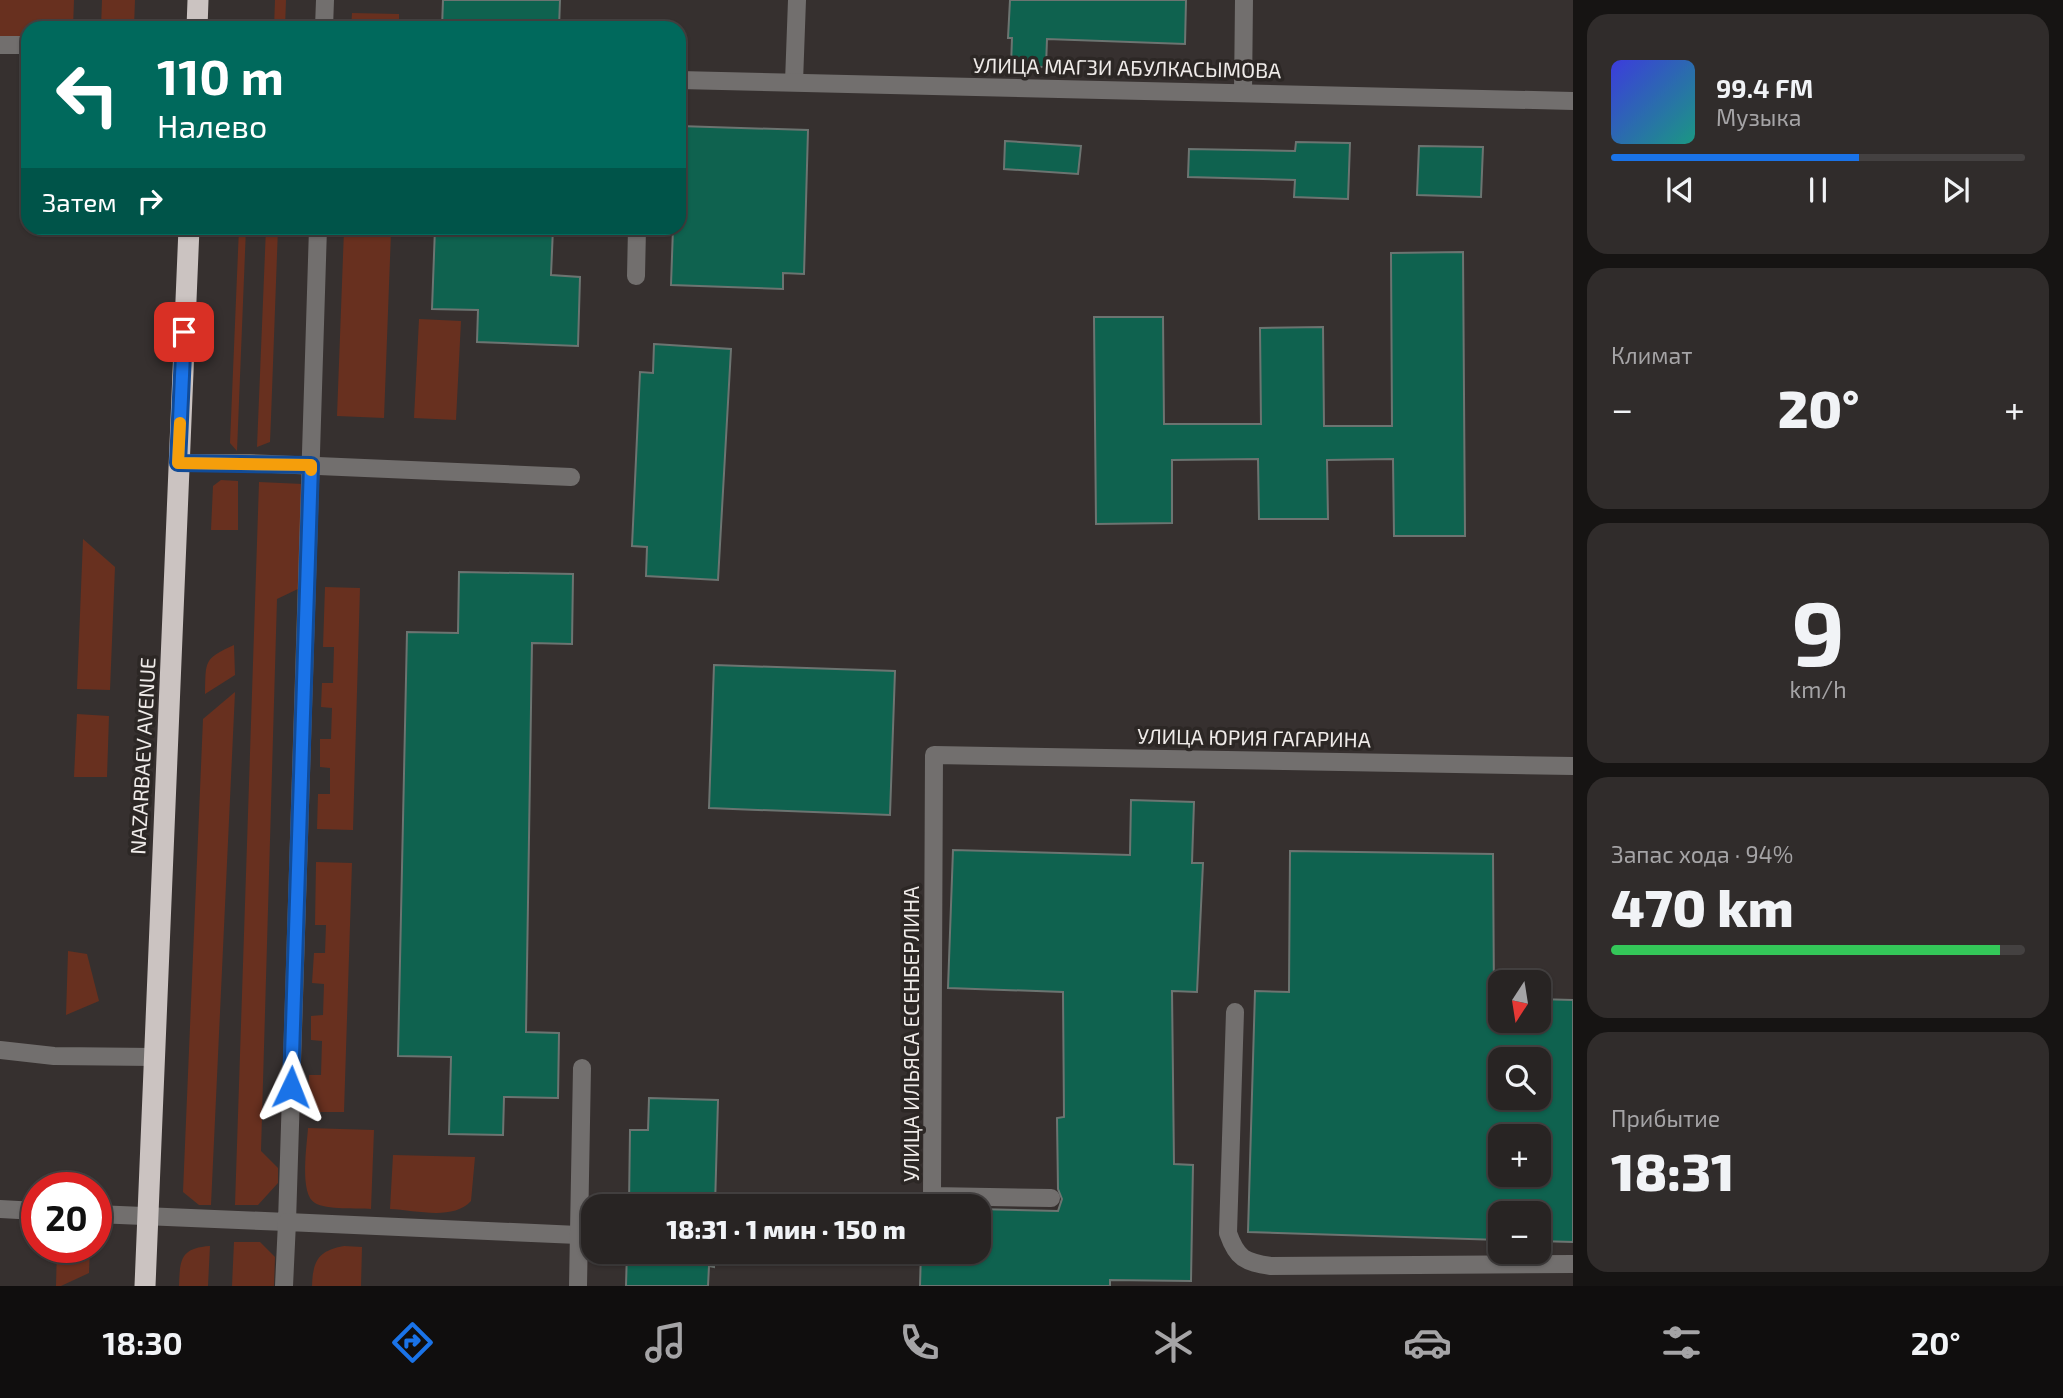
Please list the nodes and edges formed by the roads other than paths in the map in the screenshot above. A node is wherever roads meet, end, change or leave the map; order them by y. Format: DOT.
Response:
graph roads {
  1 [pos="198,0"];
  2 [pos="325,0"];
  3 [pos="797,0"];
  4 [pos="1244,0"];
  5 [pos="197,21"];
  6 [pos="324,21"];
  7 [pos="0,45"];
  8 [pos="21,45"];
  9 [pos="686,80"];
  10 [pos="794,82"];
  11 [pos="1243,93"];
  12 [pos="1573,102"];
  13 [pos="189,235"];
  14 [pos="318,235"];
  15 [pos="637,235"];
  16 [pos="636,276"];
  17 [pos="178,463"];
  18 [pos="311,465"];
  19 [pos="571,477"];
  20 [pos="934,754"];
  21 [pos="1573,766"];
  22 [pos="1235,1012"];
  23 [pos="0,1050"];
  24 [pos="154,1057"];
  25 [pos="582,1068"];
  26 [pos="1051,1198"];
  27 [pos="0,1209"];
  28 [pos="21,1210"];
  29 [pos="112,1215"];
  30 [pos="149,1217"];
  31 [pos="287,1222"];
  32 [pos="578,1235"];
  33 [pos="1573,1264"];
  34 [pos="145,1286"];
  35 [pos="284,1286"];
  36 [pos="578,1286"];
  1 -- 5 [label="highway"];
  2 -- 6 [label="street"];
  3 -- 10 [label="street"];
  4 -- 11 [label="street"];
  7 -- 8 [label="street"];
  9 -- 10 [label="street, УЛИЦА МАГЗИ АБУЛКАСЫМОВА"];
  10 -- 11 [label="street, УЛИЦА МАГЗИ АБУЛКАСЫМОВА"];
  11 -- 12 [label="street, УЛИЦА МАГЗИ АБУЛКАСЫМОВА"];
  13 -- 17 [label="highway, NAZARBAEV AVENUE"];
  14 -- 18 [label="street"];
  15 -- 16 [label="street"];
  17 -- 18 [label="street"];
  17 -- 24 [label="highway, NAZARBAEV AVENUE"];
  18 -- 19 [label="street"];
  18 -- 31 [label="street"];
  20 -- 21 [label="street, УЛИЦА ЮРИЯ ГАГАРИНА"];
  20 -- 26 [label="street, УЛИЦА ИЛЬЯСА ЕСЕНБЕРЛИНА"];
  22 -- 33 [label="street"];
  23 -- 24 [label="street"];
  24 -- 30 [label="highway, NAZARBAEV AVENUE"];
  25 -- 32 [label="street"];
  27 -- 28 [label="street"];
  29 -- 30 [label="street"];
  30 -- 31 [label="street"];
  30 -- 34 [label="highway, NAZARBAEV AVENUE"];
  31 -- 32 [label="street"];
  31 -- 35 [label="street"];
  32 -- 36 [label="street"];
}
